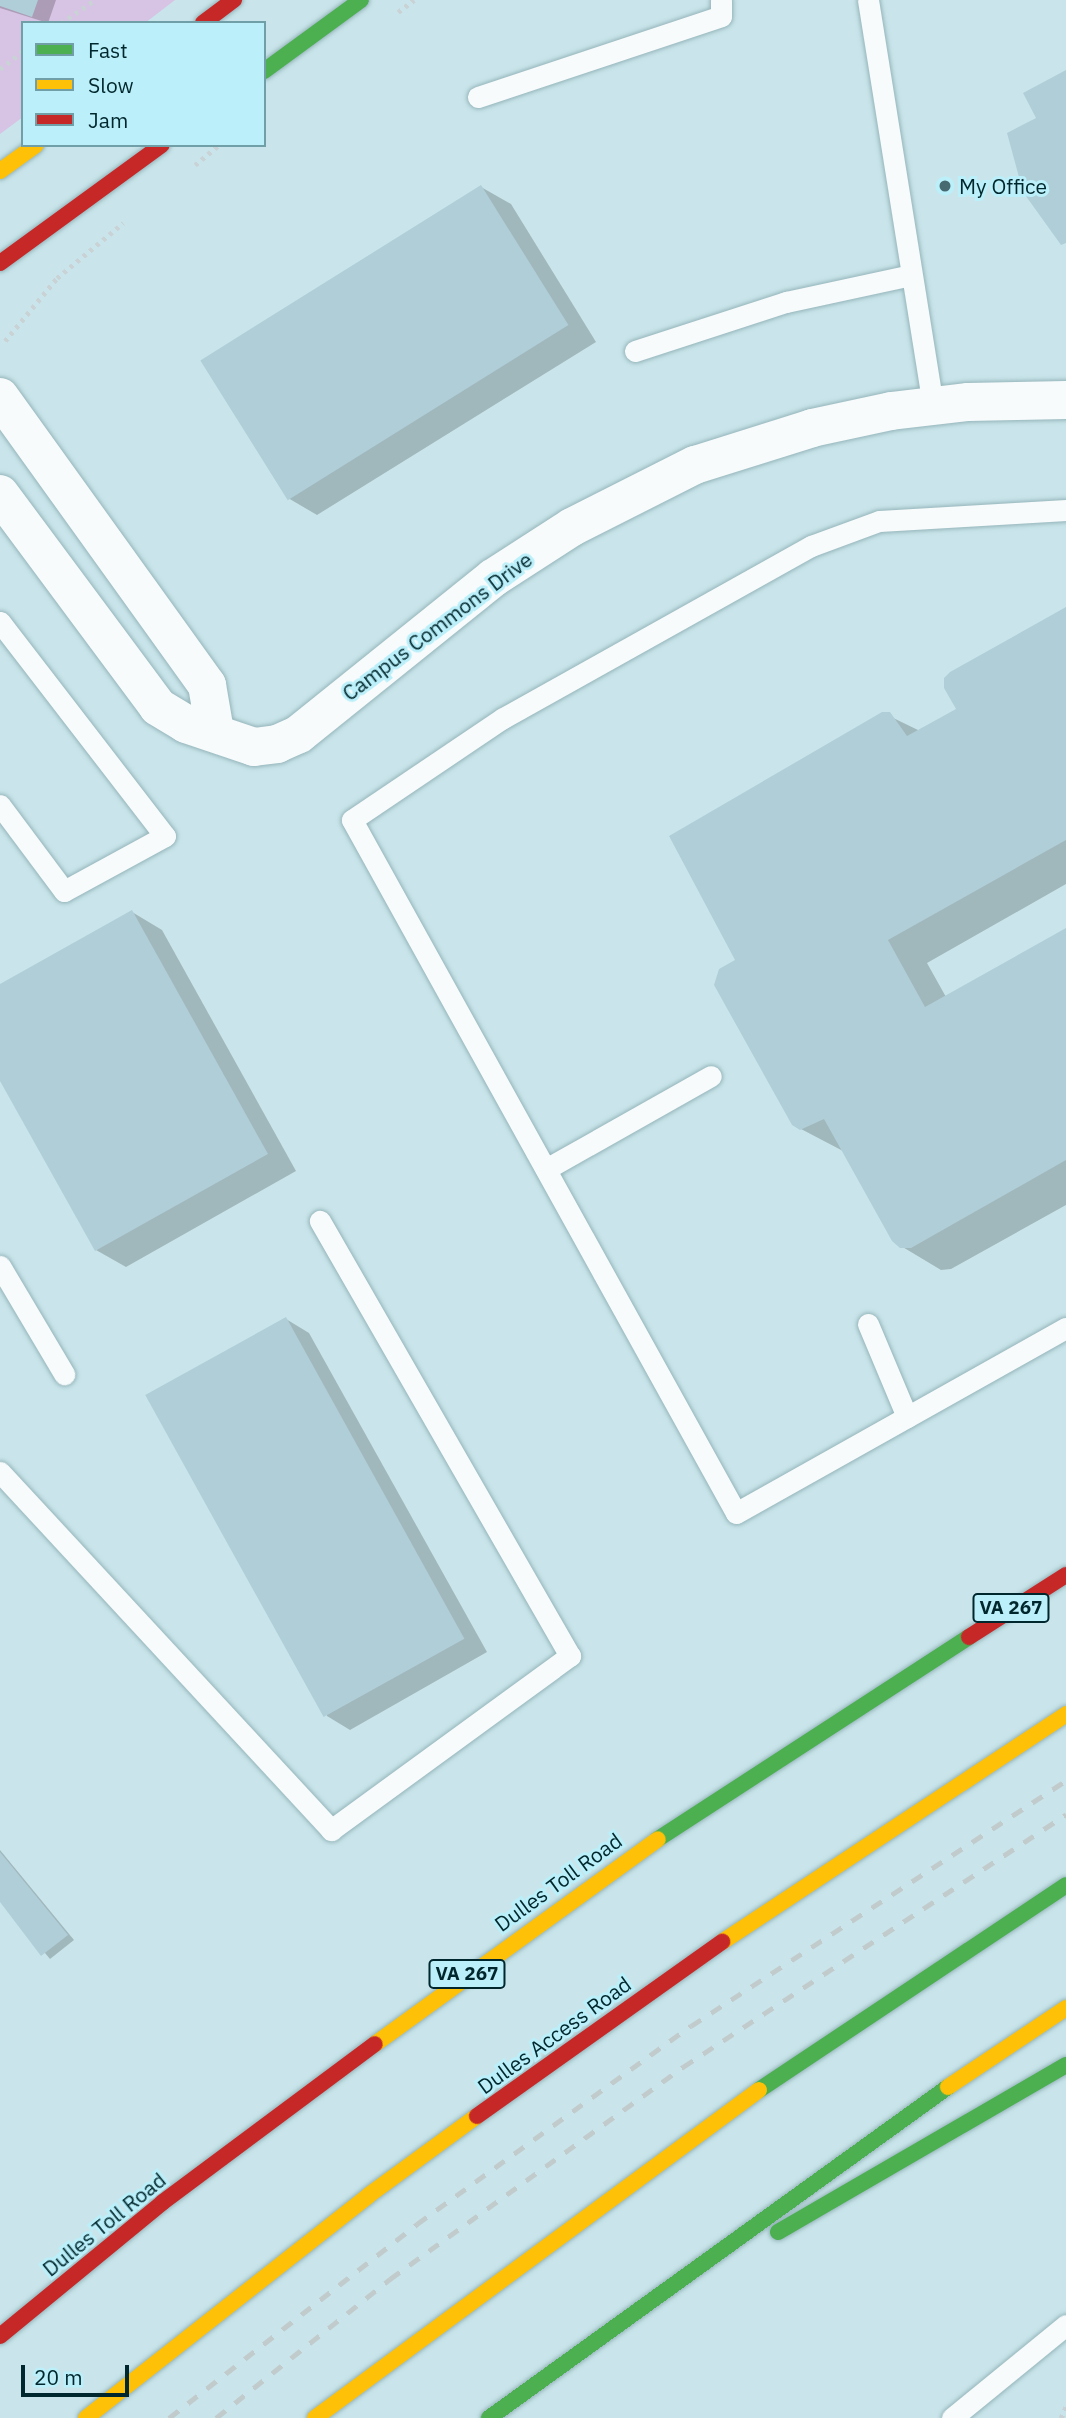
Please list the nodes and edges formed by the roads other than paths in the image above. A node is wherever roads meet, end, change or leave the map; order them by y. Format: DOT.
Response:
graph roads {
  1 [pos="234,0"];
  2 [pos="361,0"];
  3 [pos="721,0"];
  4 [pos="868,0"];
  5 [pos="206,21"];
  6 [pos="266,70"];
  7 [pos="478,97"];
  8 [pos="33,147"];
  9 [pos="159,147"];
  10 [pos="0,171"];
  11 [pos="0,263"];
  12 [pos="911,275"];
  13 [pos="635,351"];
  14 [pos="0,397"];
  15 [pos="1066,400"];
  16 [pos="933,406"];
  17 [pos="0,494"];
  18 [pos="1066,510"];
  19 [pos="0,622"];
  20 [pos="215,732"];
  21 [pos="0,805"];
  22 [pos="710,1076"];
  23 [pos="545,1169"];
  24 [pos="320,1221"];
  25 [pos="0,1266"];
  26 [pos="8,1302"];
  27 [pos="868,1324"];
  28 [pos="1066,1328"];
  29 [pos="64,1374"];
  30 [pos="907,1417"];
  31 [pos="0,1472"];
  32 [pos="1066,1566"];
  33 [pos="1066,1575"];
  34 [pos="956,1642"];
  35 [pos="1066,1714"];
  36 [pos="1066,1885"];
  37 [pos="1066,2008"];
  38 [pos="1066,2064"];
  39 [pos="1066,2325"];
  40 [pos="0,2336"];
  41 [pos="586,2345"];
  42 [pos="86,2418"];
  43 [pos="315,2418"];
  44 [pos="489,2418"];
  45 [pos="952,2418"];
  1 -- 5 [label="main road"];
  2 -- 6 [label="main road"];
  3 -- 7 [label="lane"];
  4 -- 12 [label="lane"];
  8 -- 10 [label="main road"];
  9 -- 11 [label="main road"];
  12 -- 13 [label="lane"];
  12 -- 16 [label="lane"];
  14 -- 20 [label="street"];
  15 -- 16 [label="street, Campus Commons Drive"];
  16 -- 20 [label="street, Campus Commons Drive"];
  17 -- 20 [label="street, Campus Commons Drive"];
  18 -- 23 [label="lane"];
  19 -- 21 [label="lane"];
  22 -- 23 [label="lane"];
  23 -- 30 [label="lane"];
  24 -- 31 [label="lane"];
  25 -- 26 [label="lane"];
  26 -- 29 [label="lane"];
  27 -- 30 [label="lane"];
  28 -- 30 [label="lane"];
  32 -- 34 [label="main road"];
  33 -- 34 [label="main road, Dulles Toll Road / VA 267"];
  34 -- 40 [label="main road, Dulles Toll Road / VA 267"];
  35 -- 42 [label="main road, Dulles Access Road"];
  36 -- 43 [label="main road"];
  37 -- 41 [label="main road"];
  38 -- 41 [label="main road"];
  39 -- 45 [label="lane"];
  41 -- 44 [label="main road"];
}
